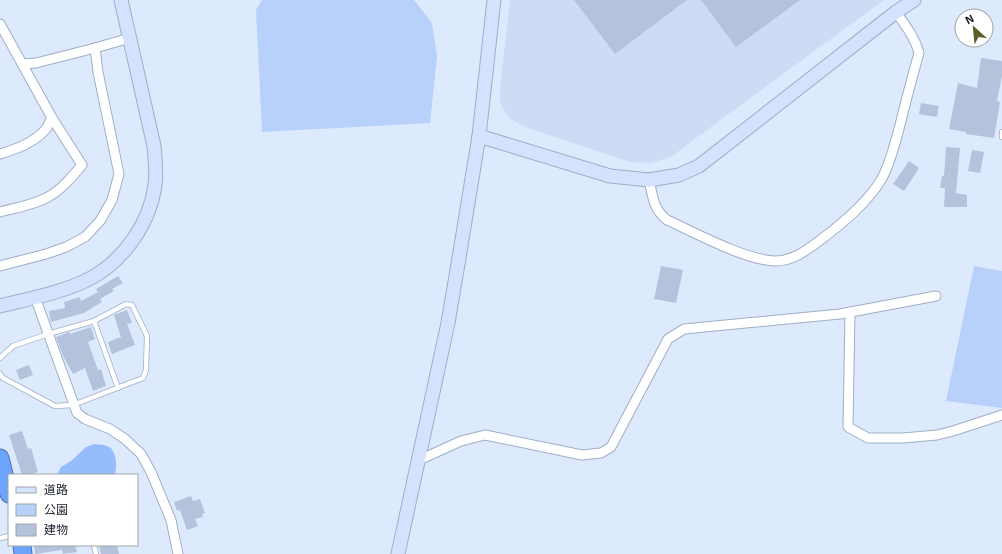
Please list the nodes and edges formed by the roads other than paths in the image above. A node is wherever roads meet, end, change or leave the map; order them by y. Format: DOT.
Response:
graph roads {
  1 [pos="121,0"];
  2 [pos="494,0"];
  3 [pos="914,0"];
  4 [pos="896,12"];
  5 [pos="0,24"];
  6 [pos="130,38"];
  7 [pos="96,48"];
  8 [pos="22,64"];
  9 [pos="52,118"];
  10 [pos="1002,132"];
  11 [pos="479,136"];
  12 [pos="1002,137"];
  13 [pos="0,154"];
  14 [pos="649,180"];
  15 [pos="0,212"];
  16 [pos="0,266"];
  17 [pos="936,296"];
  18 [pos="35,297"];
  19 [pos="0,306"];
  20 [pos="850,312"];
  21 [pos="94,321"];
  22 [pos="48,334"];
  23 [pos="0,358"];
  24 [pos="0,374"];
  25 [pos="118,388"];
  26 [pos="73,405"];
  27 [pos="1002,415"];
  28 [pos="0,458"];
  29 [pos="418,461"];
  30 [pos="8,490"];
  31 [pos="178,554"];
  32 [pos="398,554"];
  1 -- 6 [label="street"];
  2 -- 11 [label="street"];
  3 -- 4 [label="street"];
  4 -- 14 [label="street"];
  4 -- 14 [label="street"];
  5 -- 8 [label="street"];
  6 -- 7 [label="street"];
  6 -- 18 [label="street"];
  7 -- 8 [label="street"];
  7 -- 16 [label="street"];
  8 -- 9 [label="street"];
  9 -- 13 [label="street"];
  9 -- 15 [label="street"];
  10 -- 12 [label="lane"];
  11 -- 14 [label="street"];
  11 -- 29 [label="street"];
  17 -- 20 [label="street"];
  18 -- 19 [label="street"];
  18 -- 22 [label="street"];
  20 -- 27 [label="street"];
  20 -- 29 [label="street"];
  21 -- 22 [label="lane"];
  21 -- 25 [label="lane"];
  21 -- 25 [label="lane"];
  22 -- 23 [label="lane"];
  22 -- 26 [label="street"];
  24 -- 26 [label="lane"];
  25 -- 26 [label="lane"];
  26 -- 31 [label="street"];
  28 -- 30 [label="highway"];
  29 -- 32 [label="street"];
}
